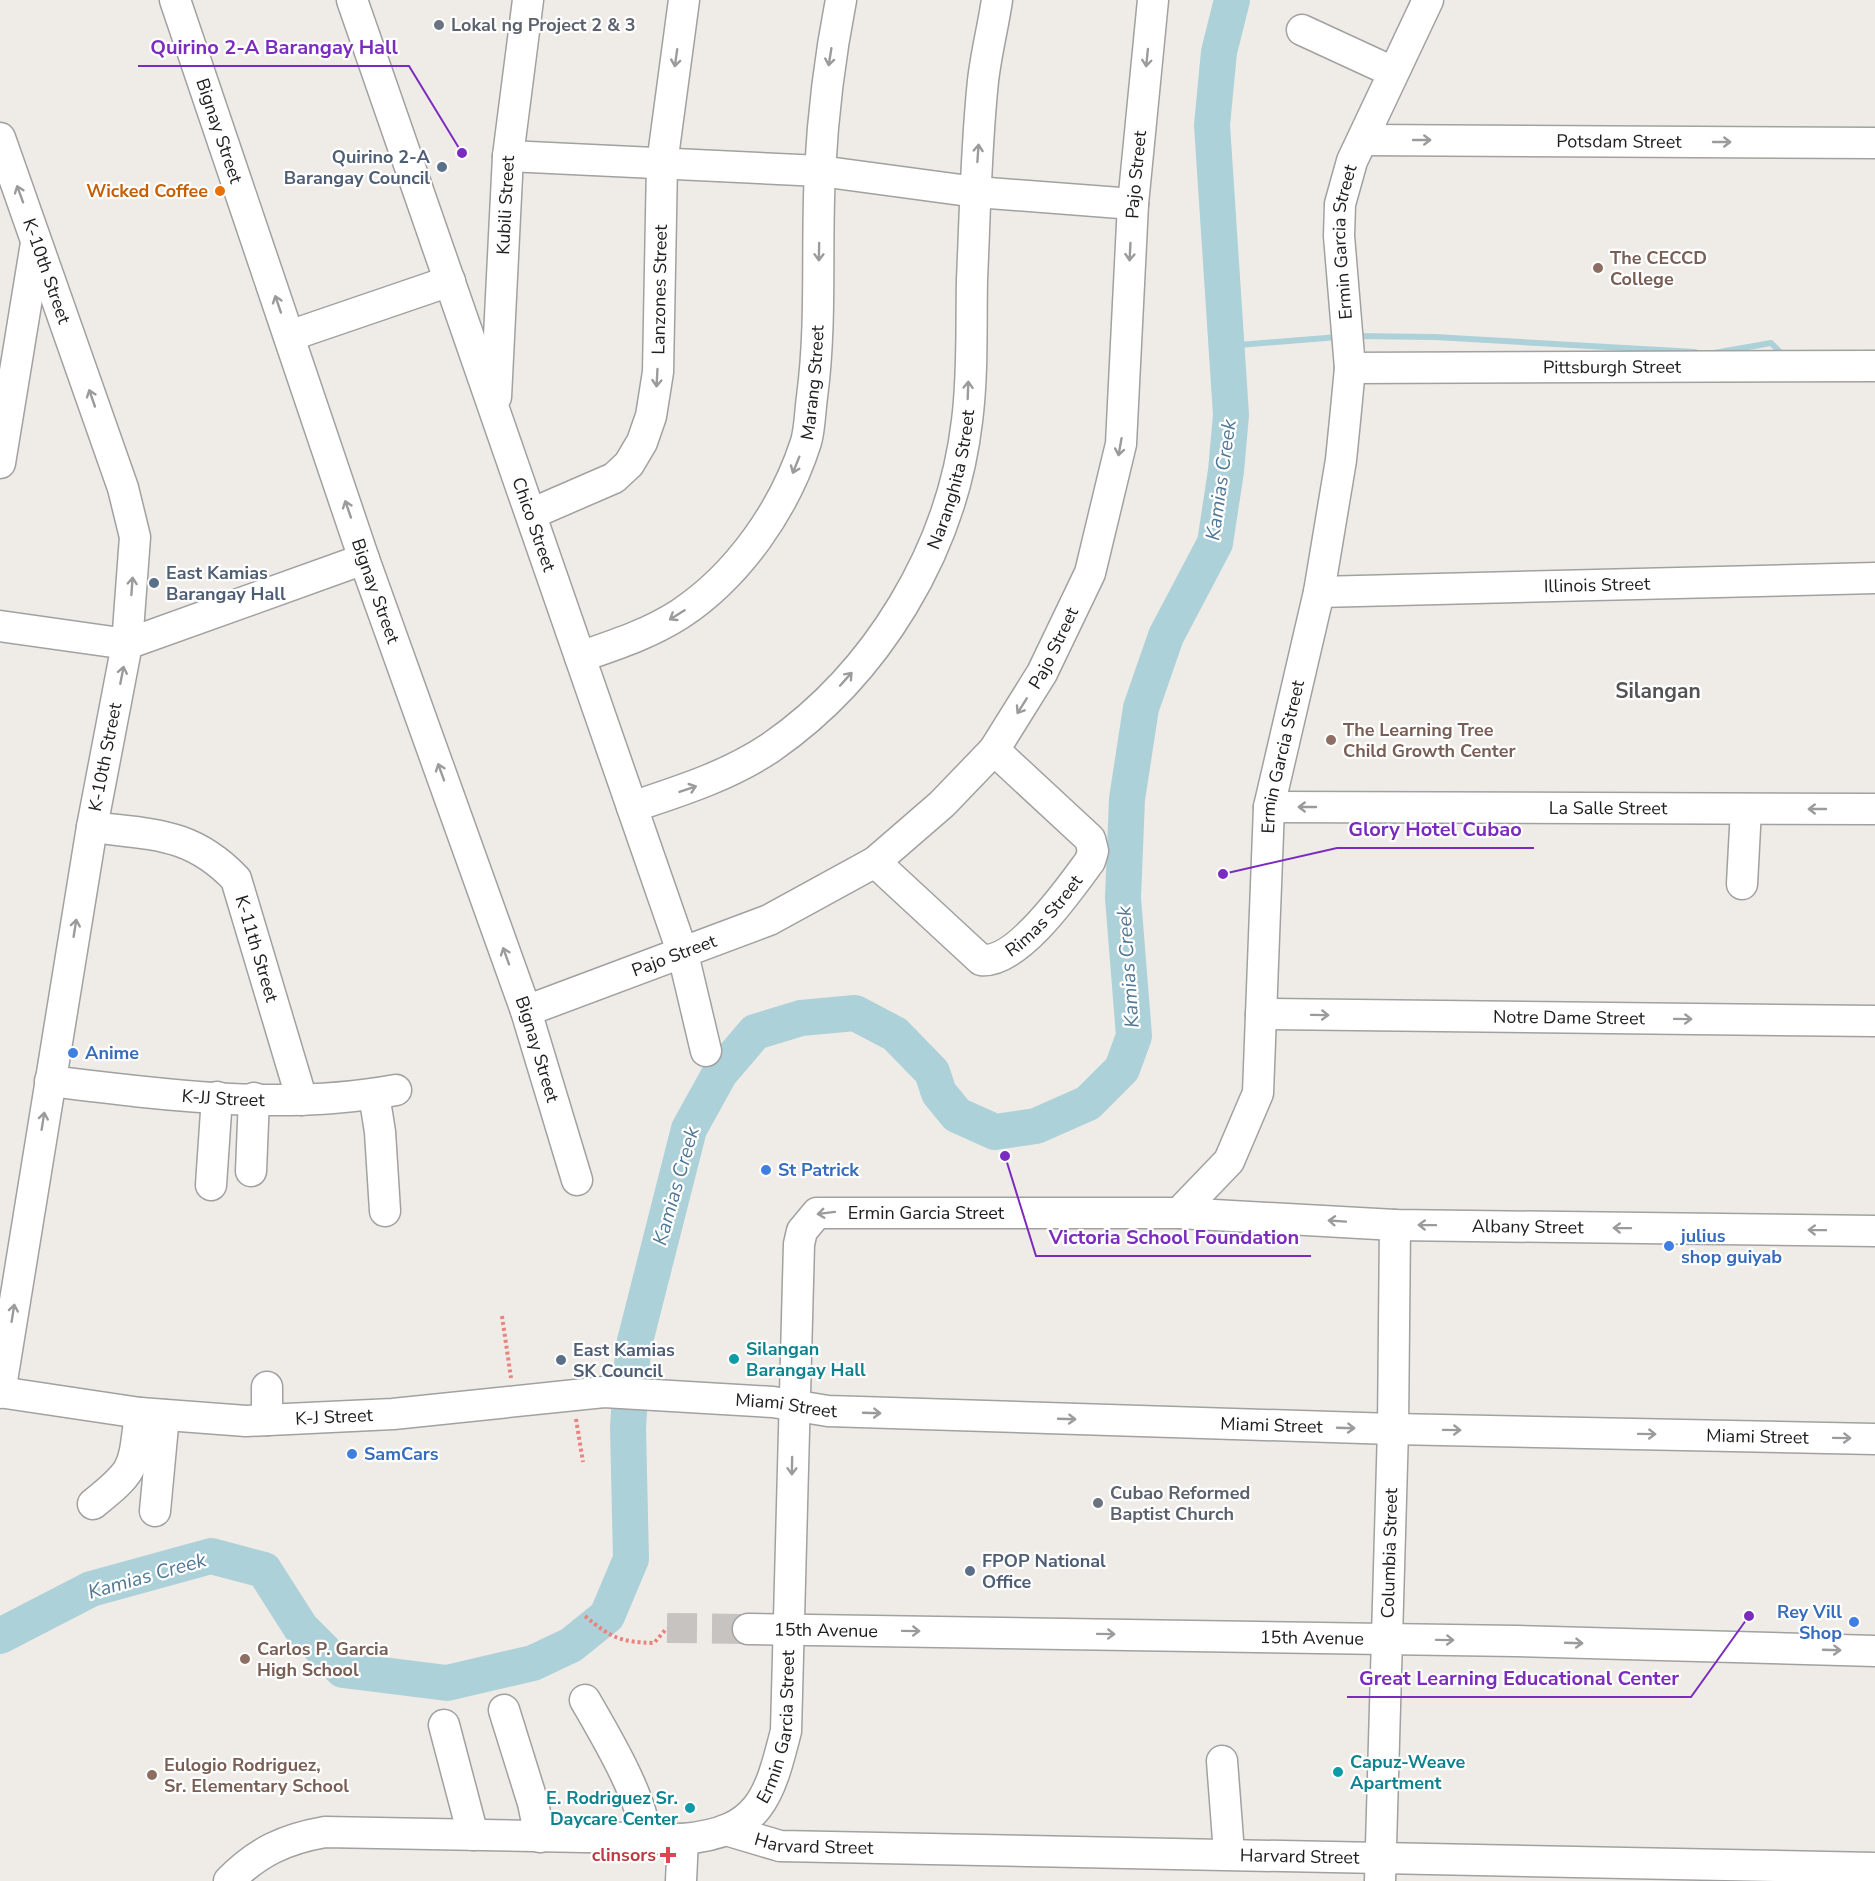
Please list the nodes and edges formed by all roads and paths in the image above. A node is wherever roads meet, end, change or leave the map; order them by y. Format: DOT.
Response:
graph roads {
  1 [pos="175,0"];
  2 [pos="352,0"];
  3 [pos="528,0"];
  4 [pos="684,0"];
  5 [pos="841,0"];
  6 [pos="997,0"];
  7 [pos="1153,0"];
  8 [pos="1428,0"];
  9 [pos="1302,30"];
  10 [pos="1393,72"];
  11 [pos="0,138"];
  12 [pos="1364,140"];
  13 [pos="1875,143"];
  14 [pos="508,156"];
  15 [pos="662,164"];
  16 [pos="820,171"];
  17 [pos="976,192"];
  18 [pos="1132,204"];
  19 [pos="37,240"];
  20 [pos="450,281"];
  21 [pos="289,336"];
  22 [pos="1875,366"];
  23 [pos="1350,368"];
  24 [pos="495,412"];
  25 [pos="0,463"];
  26 [pos="531,514"];
  27 [pos="364,559"];
  28 [pos="1875,578"];
  29 [pos="1319,592"];
  30 [pos="0,626"];
  31 [pos="128,644"];
  32 [pos="580,657"];
  33 [pos="994,750"];
  34 [pos="632,807"];
  35 [pos="1269,807"];
  36 [pos="1746,809"];
  37 [pos="1875,809"];
  38 [pos="92,827"];
  39 [pos="874,862"];
  40 [pos="1742,884"];
  41 [pos="683,954"];
  42 [pos="526,1011"];
  43 [pos="1262,1014"];
  44 [pos="1875,1021"];
  45 [pos="706,1051"];
  46 [pos="50,1082"];
  47 [pos="216,1097"];
  48 [pos="254,1098"];
  49 [pos="302,1100"];
  50 [pos="251,1171"];
  51 [pos="577,1180"];
  52 [pos="211,1185"];
  53 [pos="385,1211"];
  54 [pos="1179,1213"];
  55 [pos="1395,1225"];
  56 [pos="1875,1231"];
  57 [pos="502,1316"];
  58 [pos="502,1382"];
  59 [pos="267,1388"];
  60 [pos="0,1392"];
  61 [pos="669,1395"];
  62 [pos="793,1407"];
  63 [pos="152,1414"];
  64 [pos="267,1420"];
  65 [pos="566,1420"];
  66 [pos="1393,1429"];
  67 [pos="1875,1439"];
  68 [pos="583,1462"];
  69 [pos="93,1504"];
  70 [pos="155,1511"];
  71 [pos="585,1616"];
  72 [pos="667,1628"];
  73 [pos="748,1629"];
  74 [pos="789,1629"];
  75 [pos="1387,1639"];
  76 [pos="1875,1651"];
  77 [pos="585,1700"];
  78 [pos="504,1710"];
  79 [pos="444,1725"];
  80 [pos="1222,1761"];
  81 [pos="726,1830"];
  82 [pos="473,1835"];
  83 [pos="540,1837"];
  84 [pos="645,1837"];
  85 [pos="683,1839"];
  86 [pos="1229,1853"];
  87 [pos="1380,1868"];
  88 [pos="1875,1868"];
  89 [pos="229,1881"];
  90 [pos="681,1881"];
  21 -- 1 [label="street, Bignay Street, one-way"];
  2 -- 20 [label="street, Chico Street"];
  3 -- 14 [label="street, Kubili Street"];
  4 -- 15 [label="street, Lanzones Street, one-way"];
  5 -- 16 [label="street, Marang Street, one-way"];
  17 -- 6 [label="street, Naranghita Street, one-way"];
  7 -- 18 [label="street, Pajo Street, one-way"];
  8 -- 10 [label="street, Ermin Garcia Street"];
  9 -- 10 [label="street"];
  10 -- 12 [label="street, Ermin Garcia Street"];
  19 -- 11 [label="street, K-10th Street, one-way"];
  12 -- 13 [label="street, Potsdam Street, one-way"];
  12 -- 23 [label="street, Ermin Garcia Street"];
  14 -- 15 [label="street"];
  14 -- 24 [label="street, Kubili Street"];
  15 -- 16 [label="street"];
  15 -- 26 [label="street, Lanzones Street, one-way"];
  16 -- 17 [label="street"];
  16 -- 32 [label="street, Marang Street, one-way"];
  17 -- 18 [label="street"];
  34 -- 17 [label="street, Naranghita Street, one-way"];
  18 -- 33 [label="street, Pajo Street, one-way"];
  19 -- 25 [label="street"];
  31 -- 19 [label="street, K-10th Street, one-way"];
  20 -- 21 [label="street"];
  20 -- 24 [label="street, Chico Street"];
  27 -- 21 [label="street, Bignay Street, one-way"];
  22 -- 23 [label="street, Pittsburgh Street"];
  23 -- 29 [label="street, Ermin Garcia Street"];
  24 -- 26 [label="street, Chico Street"];
  26 -- 32 [label="street, Chico Street"];
  27 -- 31 [label="street"];
  42 -- 27 [label="street, Bignay Street, one-way"];
  28 -- 29 [label="street, Illinois Street"];
  29 -- 35 [label="street, Ermin Garcia Street"];
  30 -- 31 [label="street"];
  38 -- 31 [label="street, K-10th Street, one-way"];
  32 -- 34 [label="street, Chico Street"];
  33 -- 39 [label="street, Pajo Street"];
  33 -- 39 [label="street, Rimas Street"];
  34 -- 41 [label="street, Chico Street"];
  36 -- 35 [label="street, La Salle Street, one-way"];
  35 -- 43 [label="street, Ermin Garcia Street"];
  37 -- 36 [label="street, La Salle Street, one-way"];
  36 -- 40 [label="street"];
  46 -- 38 [label="street, K-10th Street, one-way"];
  38 -- 49 [label="street, K-11th Street"];
  39 -- 41 [label="street, Pajo Street"];
  41 -- 42 [label="street, Pajo Street"];
  41 -- 45 [label="street, Chico Street"];
  42 -- 51 [label="street, Bignay Street"];
  43 -- 44 [label="street, Notre Dame Street, one-way"];
  43 -- 54 [label="street, Ermin Garcia Street"];
  46 -- 47 [label="street, K-JJ Street"];
  60 -- 46 [label="street, K-10th Street, one-way"];
  47 -- 48 [label="street, K-JJ Street"];
  47 -- 52 [label="street"];
  48 -- 49 [label="street, K-JJ Street"];
  48 -- 50 [label="street"];
  49 -- 53 [label="street, K-JJ Street"];
  55 -- 54 [label="street, Albany Street, one-way"];
  54 -- 62 [label="street, Ermin Garcia Street, one-way"];
  56 -- 55 [label="street, Albany Street, one-way"];
  55 -- 66 [label="street, Columbia Street"];
  57 -- 58 [label="path"];
  59 -- 64 [label="street"];
  60 -- 63 [label="street, K-J Street"];
  61 -- 62 [label="street, Miami Street"];
  61 -- 64 [label="street, K-J Street"];
  62 -- 66 [label="street, Miami Street, one-way"];
  62 -- 74 [label="street, Ermin Garcia Street, one-way"];
  63 -- 64 [label="street, K-J Street"];
  63 -- 69 [label="street"];
  63 -- 70 [label="street"];
  65 -- 68 [label="path"];
  66 -- 67 [label="street, Miami Street, one-way"];
  66 -- 75 [label="street, Columbia Street"];
  71 -- 72 [label="path"];
  73 -- 74 [label="street, 15th Avenue"];
  74 -- 75 [label="street, 15th Avenue, one-way"];
  74 -- 81 [label="street, Ermin Garcia Street"];
  75 -- 76 [label="street, 15th Avenue, one-way"];
  75 -- 87 [label="street, Columbia Street"];
  77 -- 84 [label="street"];
  78 -- 83 [label="street"];
  79 -- 82 [label="street"];
  80 -- 86 [label="street"];
  81 -- 85 [label="street, Ermin Garcia Street"];
  81 -- 86 [label="street, Harvard Street"];
  82 -- 83 [label="street, Ermin Garcia Street"];
  82 -- 89 [label="street, Ermin Garcia Street"];
  83 -- 84 [label="street, Ermin Garcia Street"];
  84 -- 85 [label="street, Ermin Garcia Street"];
  85 -- 90 [label="street"];
  86 -- 87 [label="street, Harvard Street"];
  87 -- 88 [label="street, Harvard Street"];
}
